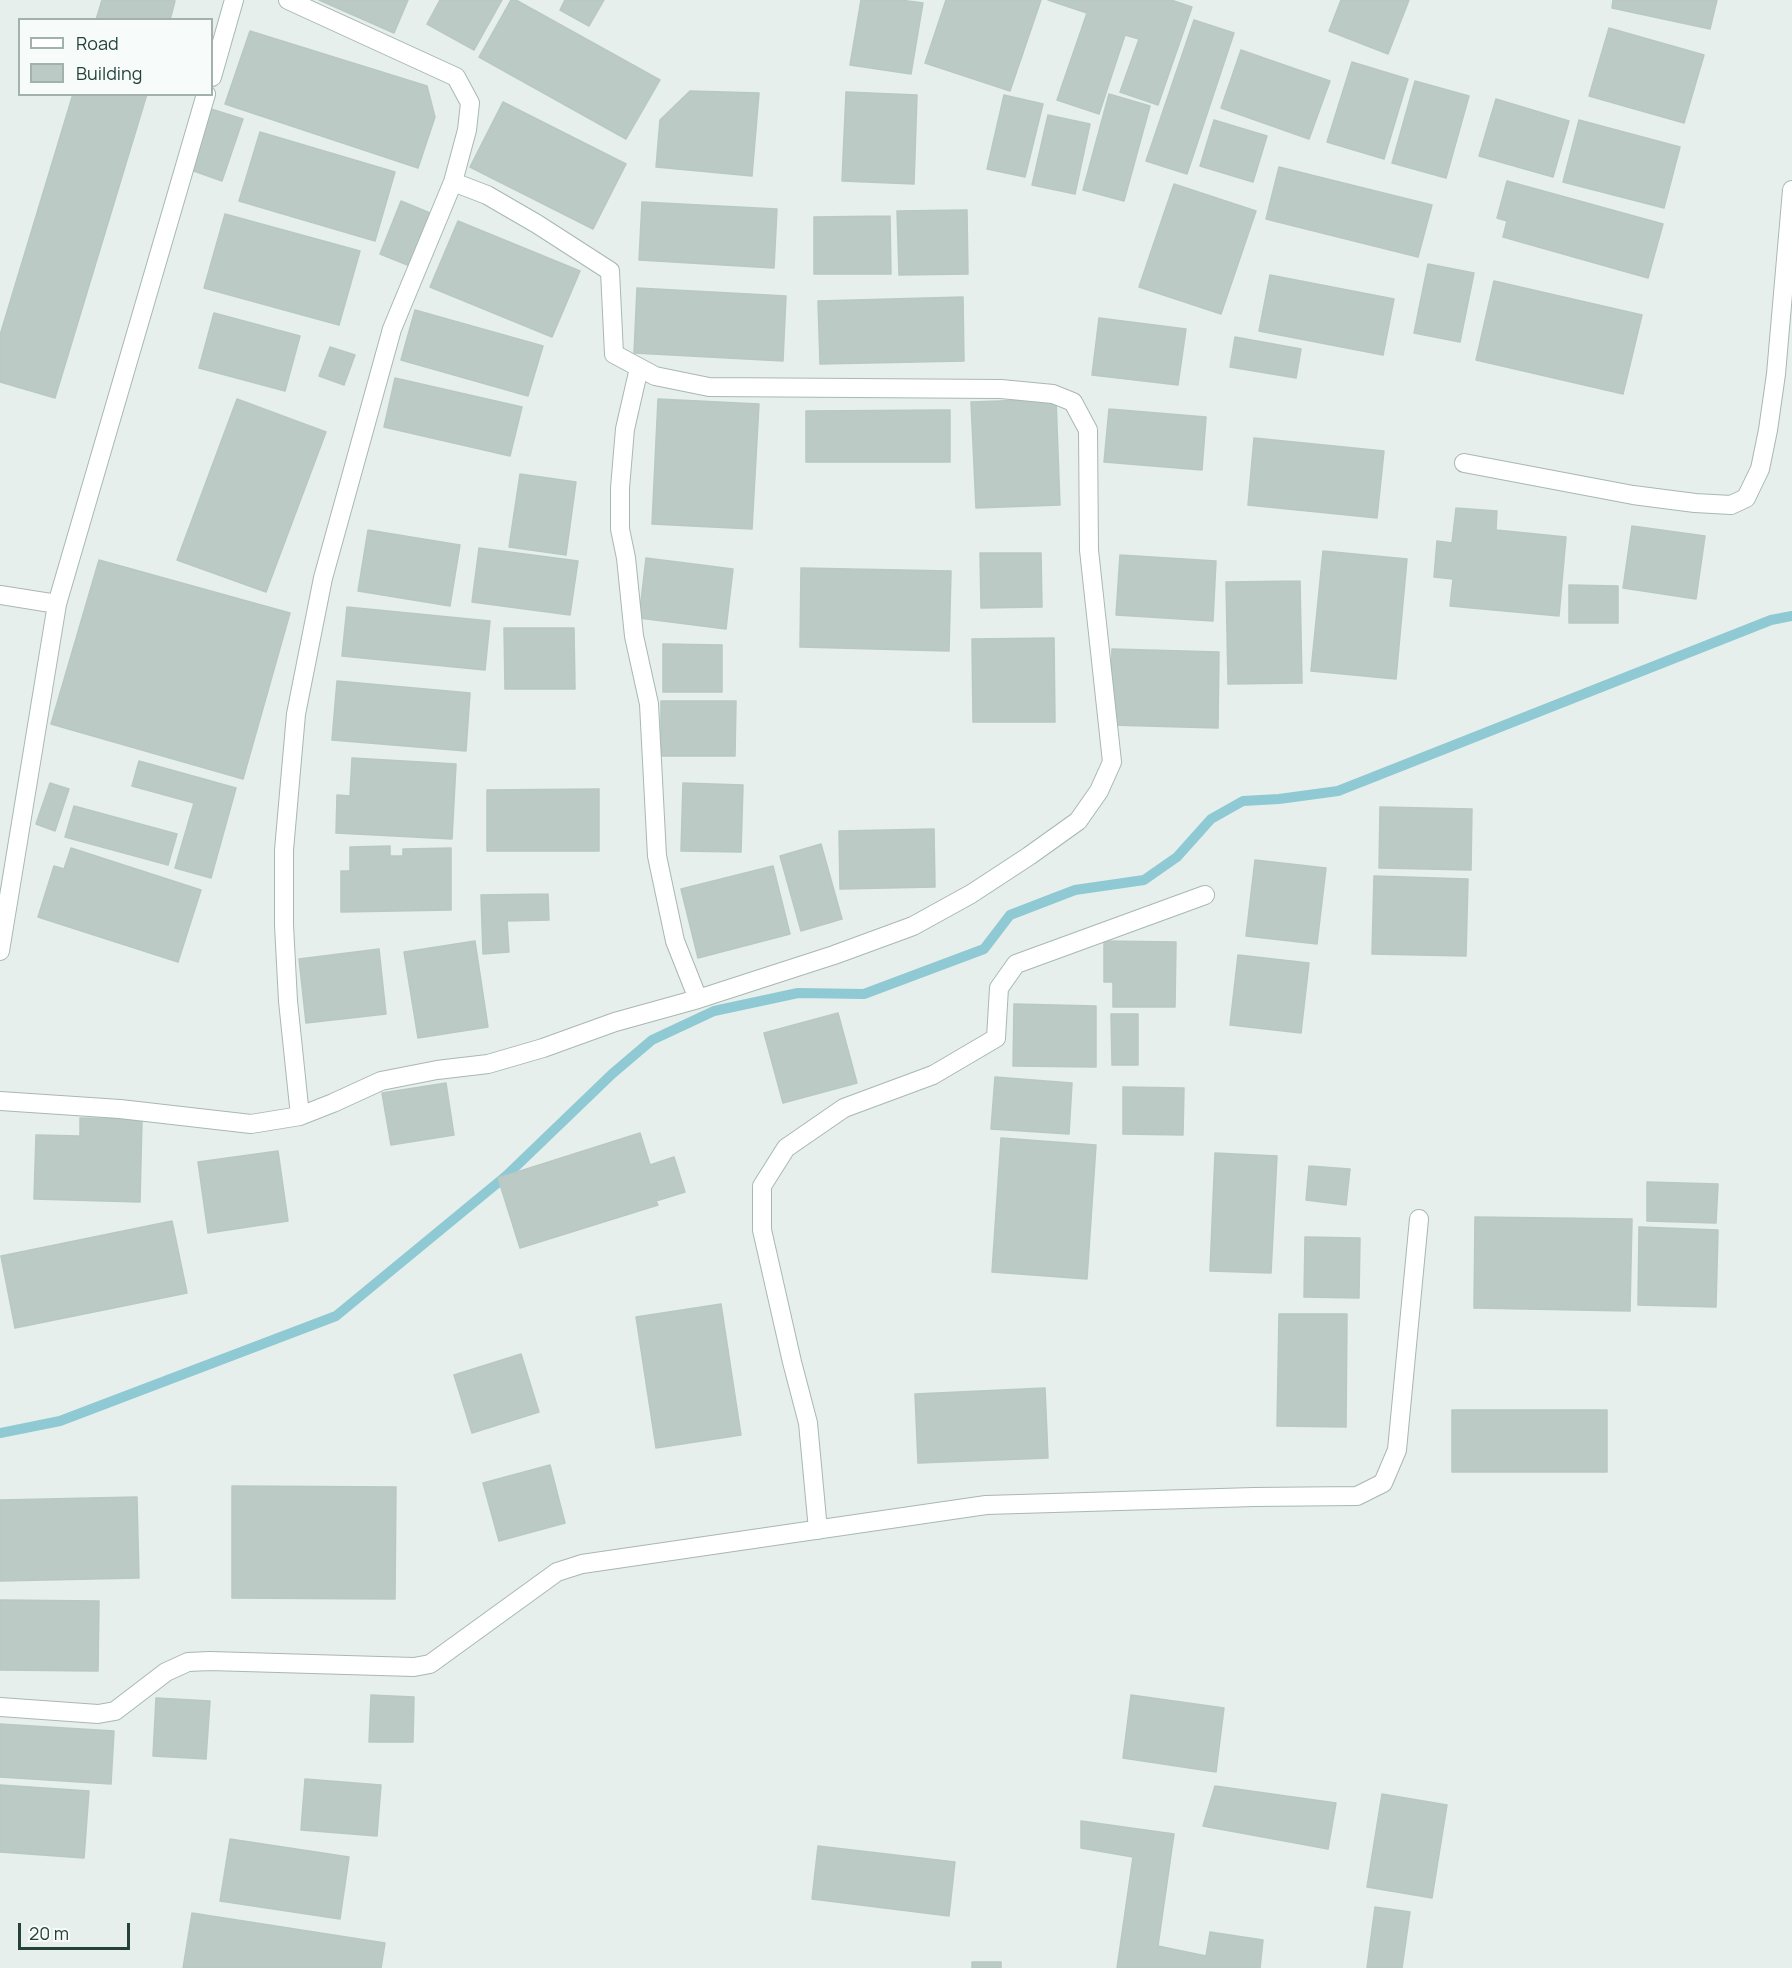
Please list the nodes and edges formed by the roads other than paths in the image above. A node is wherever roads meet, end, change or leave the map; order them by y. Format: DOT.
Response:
graph roads {
  1 [pos="234,0"];
  2 [pos="288,0"];
  3 [pos="213,74"];
  4 [pos="205,96"];
  5 [pos="453,182"];
  6 [pos="1792,190"];
  7 [pos="639,368"];
  8 [pos="1464,463"];
  9 [pos="0,596"];
  10 [pos="57,604"];
  11 [pos="1205,895"];
  12 [pos="0,951"];
  13 [pos="698,999"];
  14 [pos="0,1101"];
  15 [pos="300,1116"];
  16 [pos="1419,1219"];
  17 [pos="818,1530"];
  18 [pos="0,1707"];
  1 -- 3 [label="street"];
  2 -- 5 [label="street"];
  4 -- 10 [label="street"];
  5 -- 7 [label="street"];
  5 -- 15 [label="street"];
  6 -- 8 [label="street"];
  7 -- 13 [label="street"];
  7 -- 13 [label="street"];
  9 -- 10 [label="street"];
  10 -- 12 [label="street"];
  11 -- 17 [label="street"];
  13 -- 15 [label="street"];
  14 -- 15 [label="street"];
  16 -- 17 [label="street"];
  17 -- 18 [label="street"];
}
